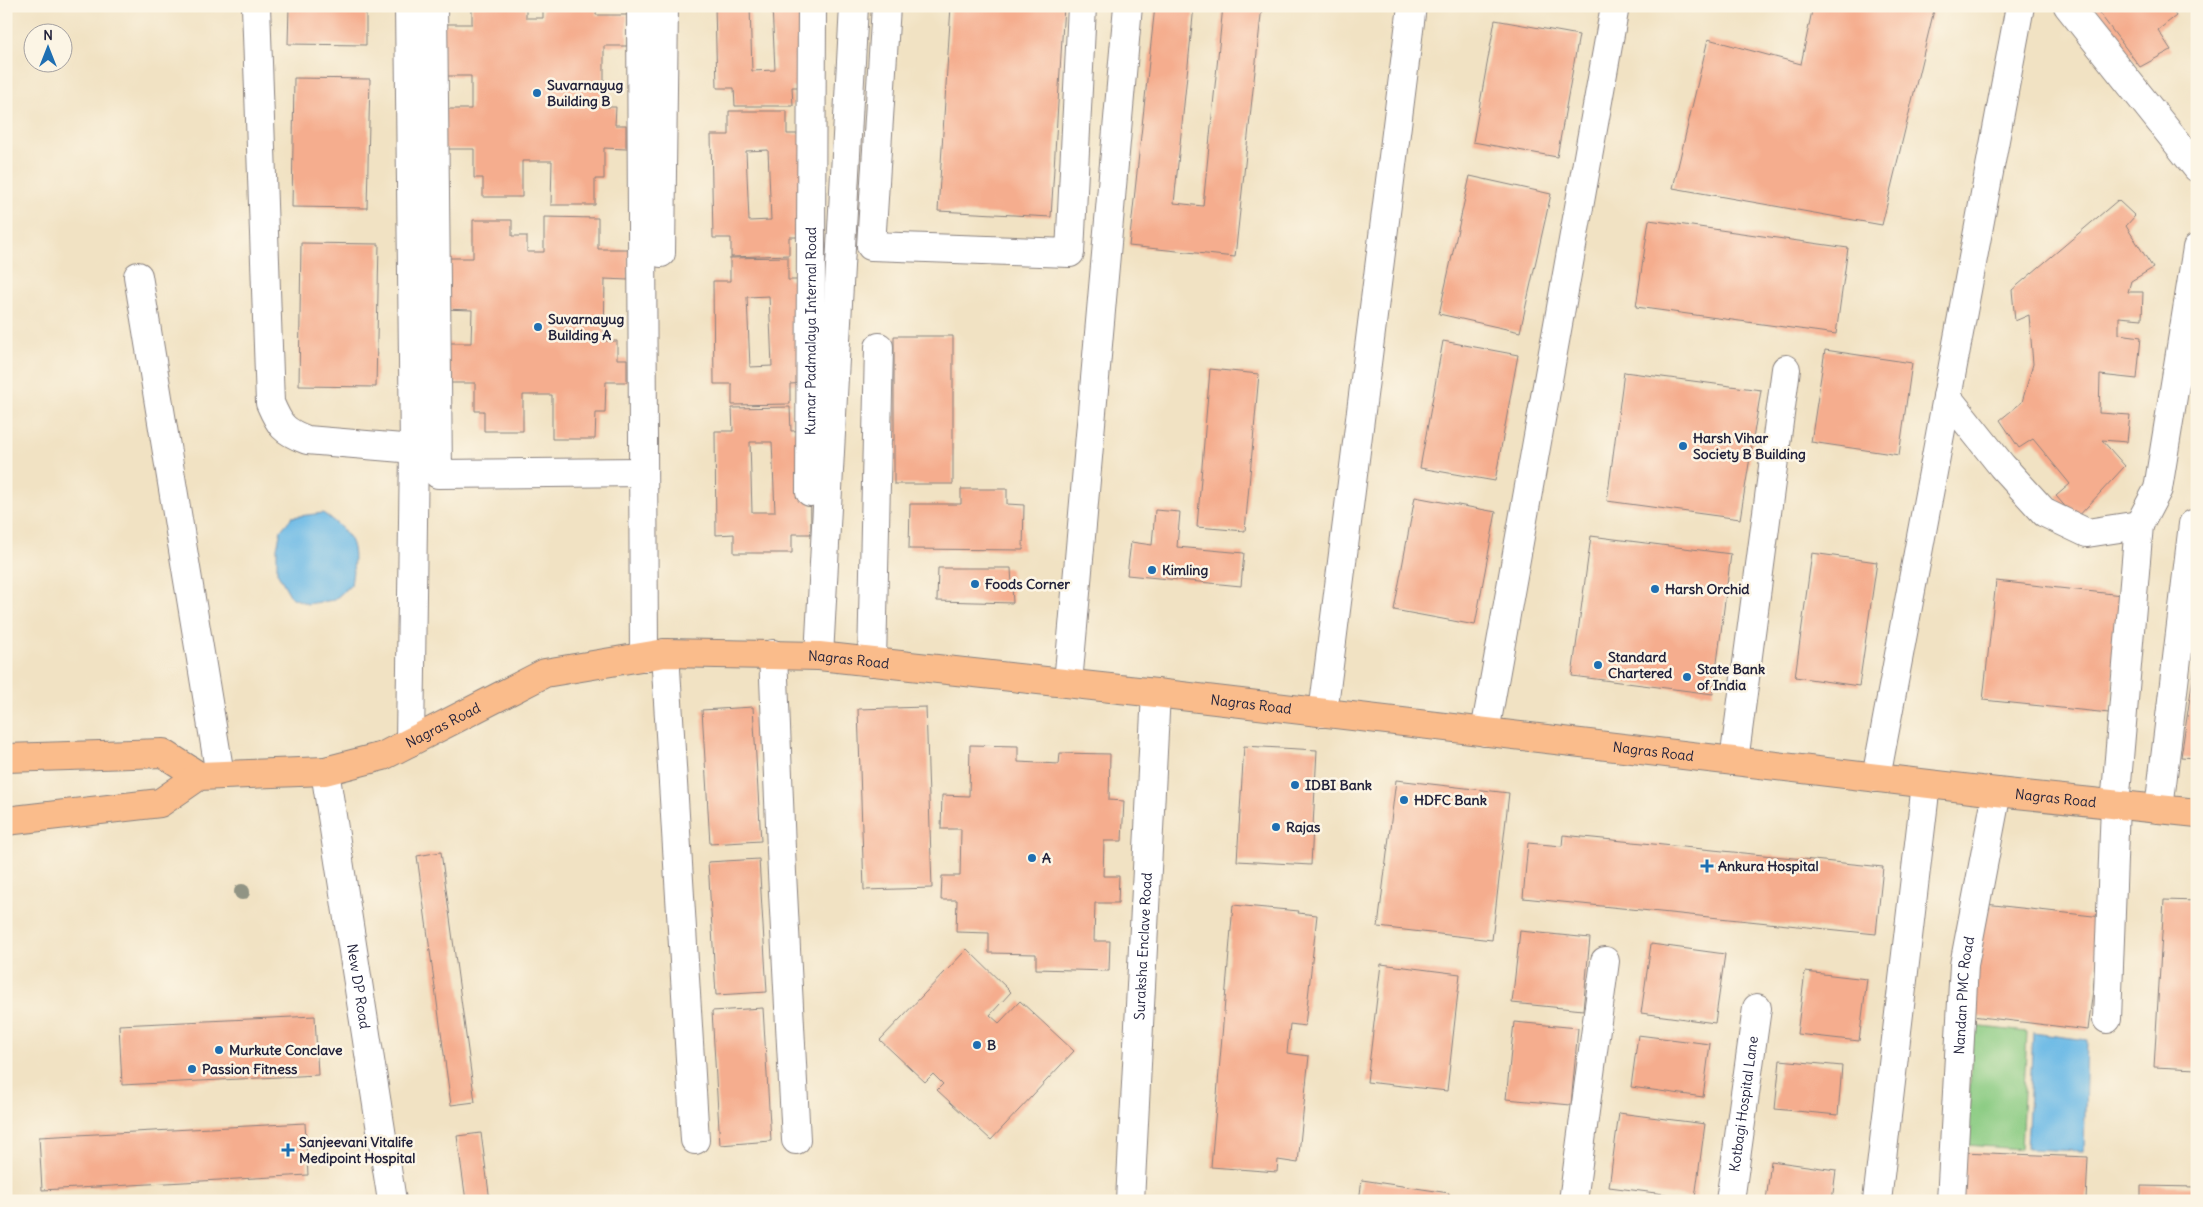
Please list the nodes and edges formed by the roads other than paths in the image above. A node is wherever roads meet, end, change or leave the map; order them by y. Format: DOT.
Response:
graph roads {
  1 [pos="256,6"];
  2 [pos="409,6"];
  3 [pos="433,6"];
  4 [pos="641,6"];
  5 [pos="664,6"];
  6 [pos="812,6"];
  7 [pos="854,6"];
  8 [pos="886,6"];
  9 [pos="1082,6"];
  10 [pos="1128,6"];
  11 [pos="1412,6"];
  12 [pos="1614,6"];
  13 [pos="2020,6"];
  14 [pos="2068,6"];
  15 [pos="2197,168"];
  16 [pos="2197,248"];
  17 [pos="138,276"];
  18 [pos="879,347"];
  19 [pos="1786,369"];
  20 [pos="1947,397"];
  21 [pos="414,449"];
  22 [pos="643,472"];
  23 [pos="2193,524"];
  24 [pos="2139,525"];
  25 [pos="773,654"];
  26 [pos="654,655"];
  27 [pos="814,655"];
  28 [pos="872,662"];
  29 [pos="1068,683"];
  30 [pos="1156,693"];
  31 [pos="1322,713"];
  32 [pos="1485,732"];
  33 [pos="410,742"];
  34 [pos="6,758"];
  35 [pos="1734,761"];
  36 [pos="325,771"];
  37 [pos="209,775"];
  38 [pos="1876,778"];
  39 [pos="1926,784"];
  40 [pos="1998,792"];
  41 [pos="2115,804"];
  42 [pos="2159,809"];
  43 [pos="2197,813"];
  44 [pos="6,822"];
  45 [pos="1605,961"];
  46 [pos="1757,1008"];
  47 [pos="2107,1018"];
  48 [pos="695,1140"];
  49 [pos="796,1140"];
  50 [pos="392,1201"];
  51 [pos="1130,1201"];
  52 [pos="1573,1201"];
  53 [pos="1730,1201"];
  54 [pos="1877,1201"];
  55 [pos="1951,1201"];
  1 -- 21 [label="street"];
  2 -- 21 [label="street"];
  3 -- 22 [label="street"];
  4 -- 22 [label="street"];
  5 -- 26 [label="street"];
  6 -- 27 [label="street, Kumar Padmalaya Internal Road"];
  7 -- 27 [label="street"];
  8 -- 9 [label="street"];
  10 -- 29 [label="street"];
  11 -- 31 [label="street"];
  12 -- 32 [label="street"];
  13 -- 20 [label="street"];
  14 -- 15 [label="street"];
  16 -- 24 [label="street"];
  17 -- 37 [label="street"];
  18 -- 28 [label="street"];
  19 -- 35 [label="street"];
  20 -- 24 [label="street"];
  20 -- 38 [label="street"];
  21 -- 33 [label="street"];
  22 -- 26 [label="street"];
  23 -- 42 [label="street"];
  24 -- 41 [label="street"];
  25 -- 26 [label="main road, Nagras Road"];
  25 -- 27 [label="main road, Nagras Road"];
  25 -- 49 [label="street"];
  26 -- 33 [label="main road, Nagras Road"];
  26 -- 48 [label="street"];
  27 -- 28 [label="main road, Nagras Road"];
  28 -- 29 [label="main road, Nagras Road"];
  29 -- 30 [label="main road, Nagras Road"];
  30 -- 31 [label="main road, Nagras Road"];
  30 -- 51 [label="street, Suraksha Enclave Road"];
  31 -- 32 [label="main road, Nagras Road"];
  32 -- 35 [label="main road, Nagras Road"];
  33 -- 36 [label="main road, Nagras Road"];
  34 -- 37 [label="main road"];
  35 -- 38 [label="main road, Nagras Road"];
  36 -- 37 [label="main road, Nagras Road"];
  36 -- 50 [label="street, New DP Road"];
  37 -- 44 [label="main road"];
  38 -- 39 [label="main road, Nagras Road"];
  39 -- 40 [label="main road, Nagras Road"];
  39 -- 54 [label="street"];
  40 -- 41 [label="main road, Nagras Road"];
  40 -- 55 [label="street, Nandan PMC Road"];
  41 -- 42 [label="main road, Nagras Road"];
  41 -- 47 [label="street"];
  42 -- 43 [label="main road, Nagras Road"];
  45 -- 52 [label="street"];
  46 -- 53 [label="street, Kotbagi Hospital Lane"];
}
